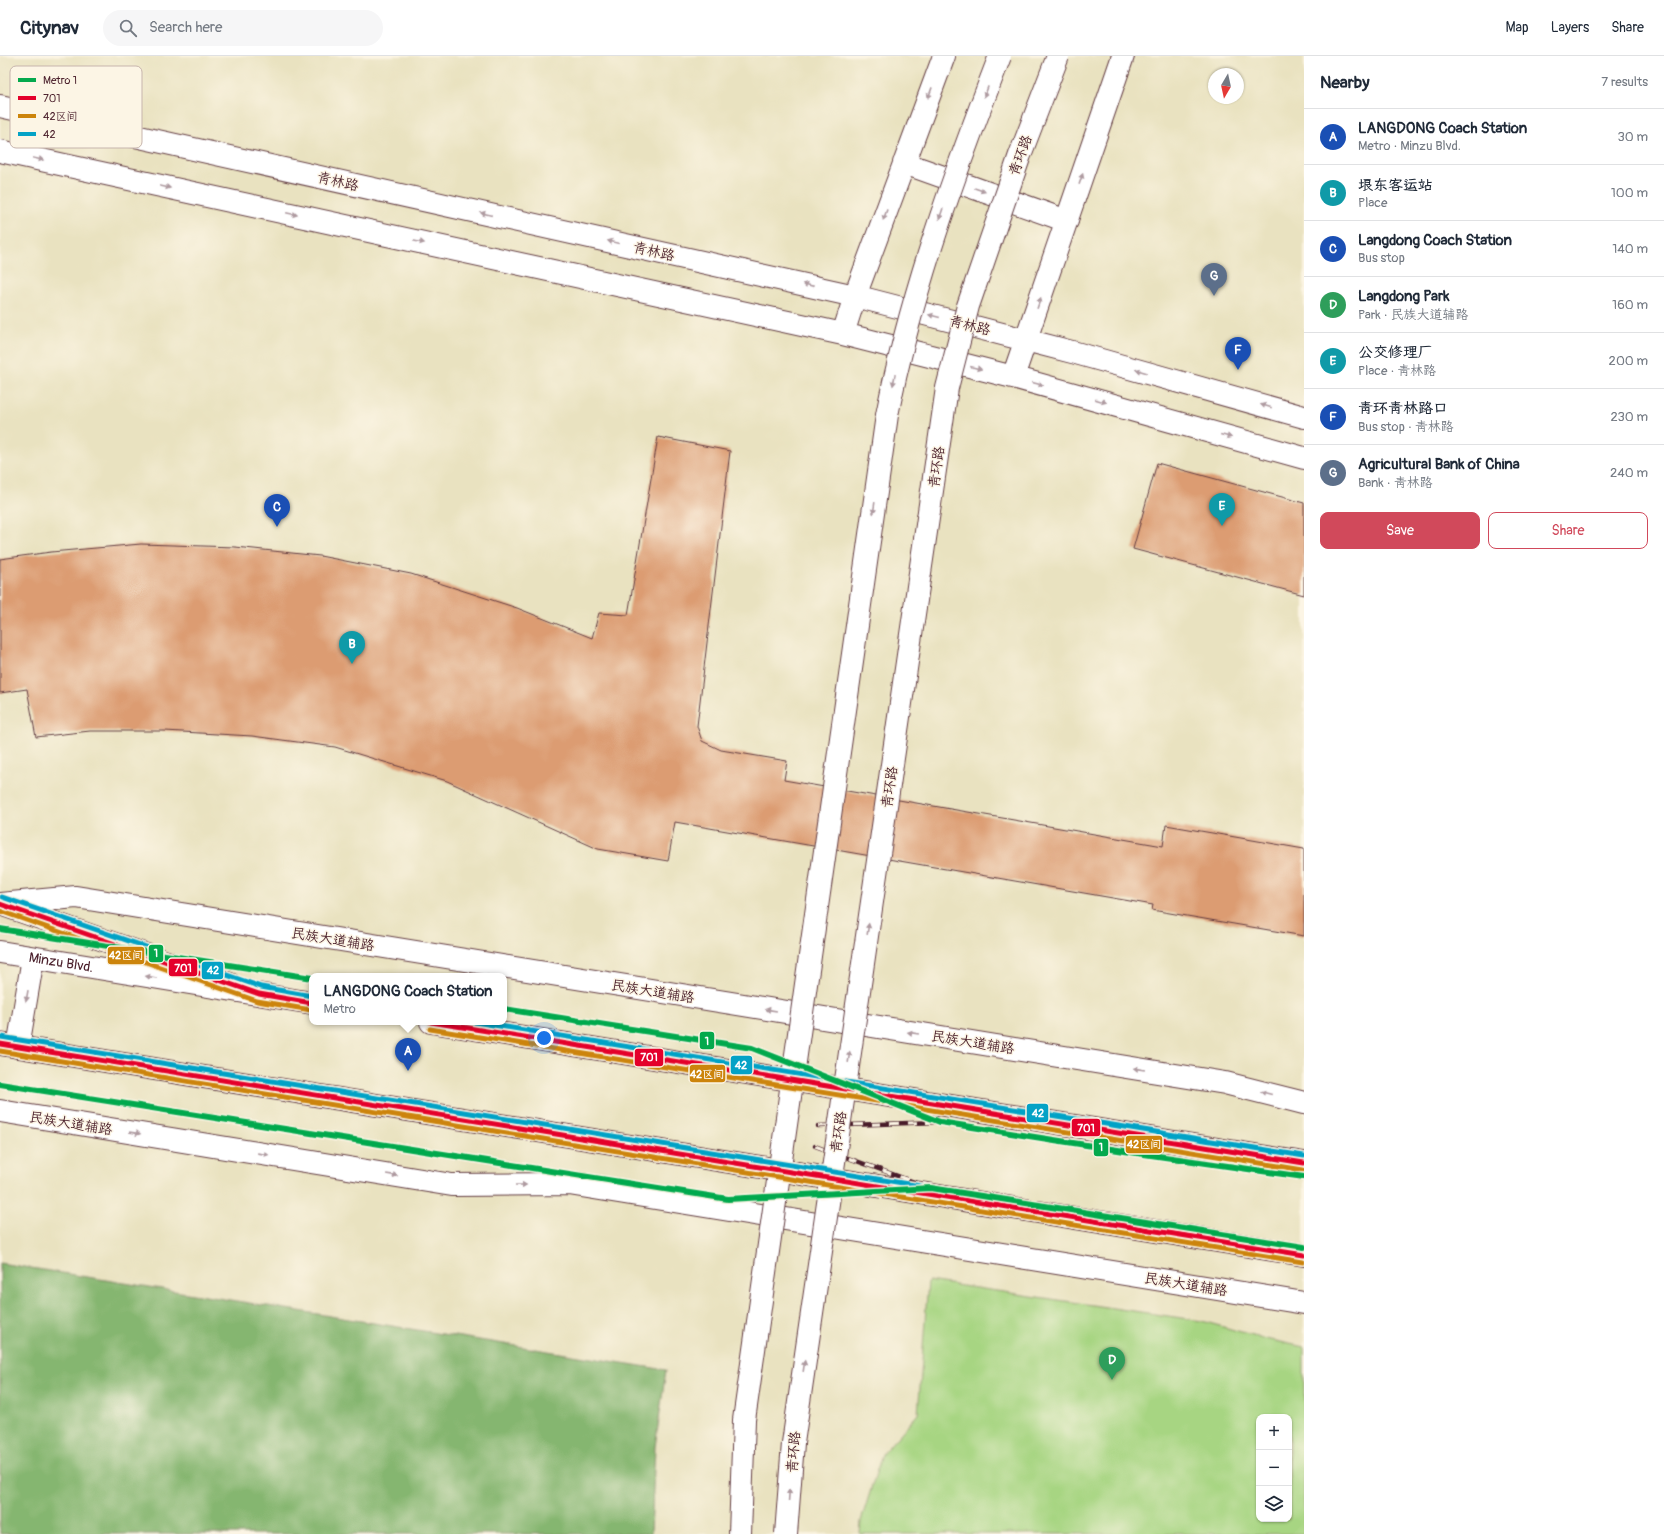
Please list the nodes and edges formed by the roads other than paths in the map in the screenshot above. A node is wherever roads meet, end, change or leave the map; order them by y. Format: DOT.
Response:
graph roads {
  1 [pos="944,56"];
  2 [pos="1000,56"];
  3 [pos="1058,56"];
  4 [pos="1123,56"];
  5 [pos="0,106"];
  6 [pos="10,108"];
  7 [pos="142,138"];
  8 [pos="0,151"];
  9 [pos="904,163"];
  10 [pos="1067,221"];
  11 [pos="855,296"];
  12 [pos="843,334"];
  13 [pos="1026,339"];
  14 [pos="1013,377"];
  15 [pos="1304,417"];
  16 [pos="1304,458"];
  17 [pos="0,904"];
  18 [pos="0,952"];
  19 [pos="33,958"];
  20 [pos="259,994"];
  21 [pos="309,1002"];
  22 [pos="450,1025"];
  23 [pos="6,1047"];
  24 [pos="1304,1103"];
  25 [pos="0,1111"];
  26 [pos="1304,1162"];
  27 [pos="1304,1255"];
  28 [pos="1304,1303"];
  29 [pos="740,1534"];
  30 [pos="786,1534"];
  1 -- 9 [label="main road, one-way"];
  2 -- 29 [label="main road, one-way, bridge"];
  30 -- 3 [label="main road, 青环路, one-way, bridge"];
  10 -- 4 [label="main road, one-way"];
  6 -- 5 [label="main road, 青林路, one-way"];
  11 -- 7 [label="main road, 青林路, one-way"];
  8 -- 12 [label="main road, one-way"];
  9 -- 10 [label="main road, one-way"];
  9 -- 11 [label="main road, one-way"];
  13 -- 10 [label="main road, one-way"];
  11 -- 12 [label="main road"];
  13 -- 11 [label="main road, 青林路, one-way"];
  12 -- 14 [label="main road, one-way"];
  13 -- 14 [label="main road"];
  15 -- 13 [label="main road, 青林路, one-way"];
  14 -- 16 [label="main road, one-way"];
  17 -- 20 [label="main road"];
  24 -- 17 [label="main road, 民族大道辅路, one-way"];
  18 -- 19 [label="main road, Minzu Blvd."];
  20 -- 19 [label="main road, Minzu Blvd., one-way"];
  19 -- 23 [label="main road, one-way"];
  20 -- 21 [label="main road, Minzu Blvd."];
  22 -- 26 [label="main road"];
  23 -- 27 [label="main road"];
  25 -- 28 [label="main road, 民族大道辅路, one-way"];
}
